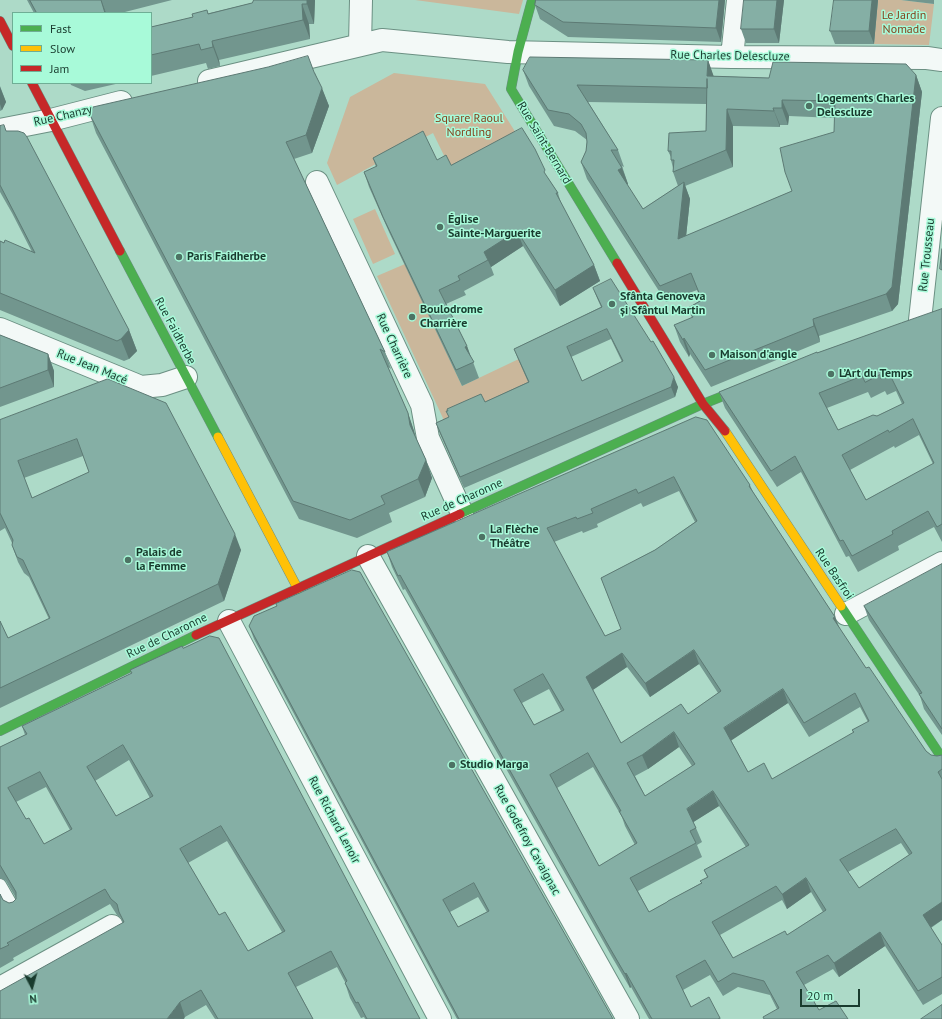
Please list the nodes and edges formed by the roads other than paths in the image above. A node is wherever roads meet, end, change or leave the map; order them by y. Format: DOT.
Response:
graph roads {
  1 [pos="361,0"];
  2 [pos="532,0"];
  3 [pos="738,0"];
  4 [pos="0,21"];
  5 [pos="12,44"];
  6 [pos="360,45"];
  7 [pos="518,52"];
  8 [pos="732,57"];
  9 [pos="942,60"];
  10 [pos="33,84"];
  11 [pos="186,86"];
  12 [pos="141,97"];
  13 [pos="942,118"];
  14 [pos="51,120"];
  15 [pos="0,130"];
  16 [pos="317,182"];
  17 [pos="920,320"];
  18 [pos="0,329"];
  19 [pos="186,377"];
  20 [pos="119,378"];
  21 [pos="754,384"];
  22 [pos="91,390"];
  23 [pos="704,404"];
  24 [pos="462,513"];
  25 [pos="368,556"];
  26 [pos="942,563"];
  27 [pos="298,589"];
  28 [pos="846,614"];
  29 [pos="229,621"];
  30 [pos="0,731"];
  31 [pos="942,758"];
  32 [pos="0,885"];
  33 [pos="15,911"];
  34 [pos="112,926"];
  35 [pos="0,988"];
  36 [pos="440,1019"];
  37 [pos="628,1019"];
  1 -- 6 [label="street"];
  2 -- 7 [label="street, Rue Saint-Bernard"];
  3 -- 8 [label="street"];
  4 -- 5 [label="street"];
  6 -- 7 [label="street"];
  6 -- 11 [label="street"];
  7 -- 8 [label="street, Rue Charles Delescluze"];
  7 -- 23 [label="street, Rue Saint-Bernard"];
  8 -- 9 [label="street, Rue Charles Delescluze"];
  10 -- 14 [label="street, Rue Faidherbe"];
  12 -- 14 [label="street, Rue Chanzy"];
  13 -- 17 [label="street, Rue Trousseau"];
  14 -- 15 [label="street, Rue Chanzy"];
  14 -- 19 [label="street, Rue Faidherbe"];
  16 -- 24 [label="street, Rue Charrière"];
  18 -- 20 [label="street, Rue Jean Macé"];
  19 -- 20 [label="street, Rue Jean Macé"];
  19 -- 27 [label="street, Rue Faidherbe"];
  20 -- 22 [label="street"];
  21 -- 23 [label="street, Rue de Charonne"];
  23 -- 24 [label="street, Rue de Charonne"];
  23 -- 28 [label="street, Rue Basfroi"];
  24 -- 25 [label="street, Rue de Charonne"];
  25 -- 27 [label="street, Rue de Charonne"];
  25 -- 37 [label="street, Rue Godefroy Cavaignac"];
  26 -- 28 [label="street"];
  27 -- 29 [label="street, Rue de Charonne"];
  28 -- 31 [label="street, Rue Basfroi"];
  29 -- 30 [label="street, Rue de Charonne"];
  29 -- 36 [label="street, Rue Richard Lenoir"];
  32 -- 33 [label="lane"];
  34 -- 35 [label="street"];
}
